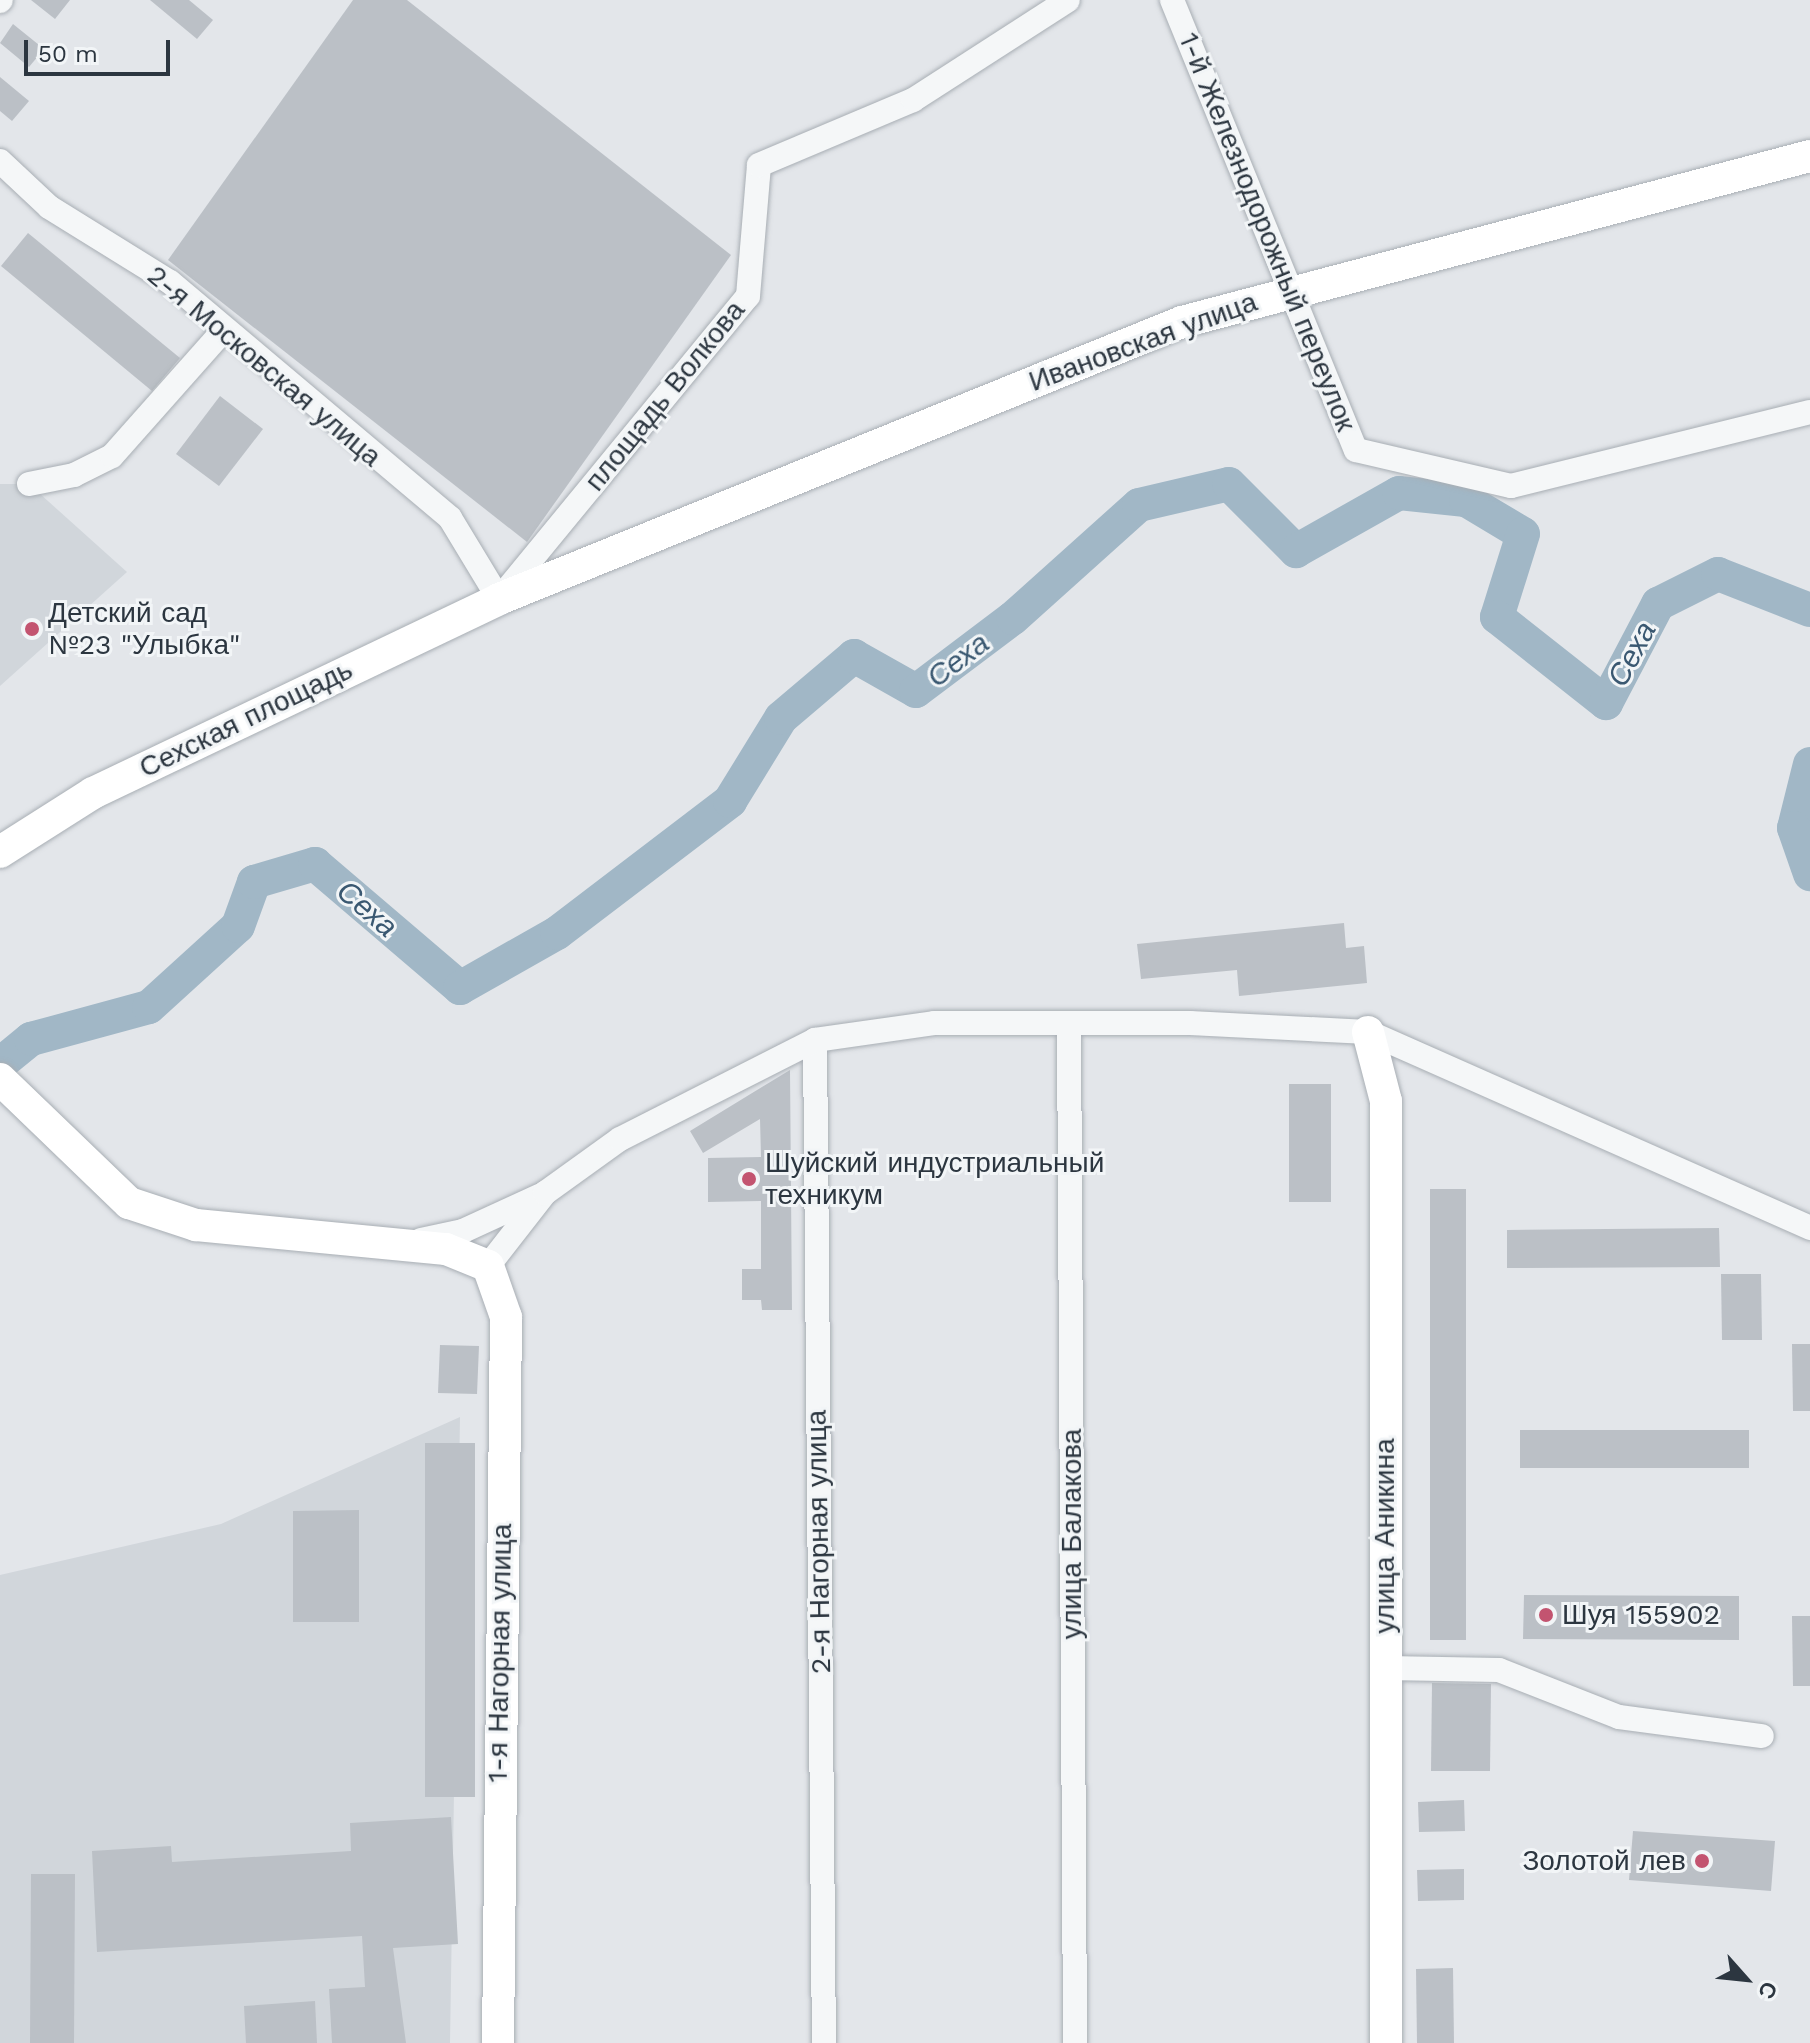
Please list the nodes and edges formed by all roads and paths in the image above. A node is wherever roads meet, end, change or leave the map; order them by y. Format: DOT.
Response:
graph roads {
  1 [pos="1068,0"];
  2 [pos="1172,0"];
  3 [pos="1810,156"];
  4 [pos="0,161"];
  5 [pos="1290,289"];
  6 [pos="224,330"];
  7 [pos="1810,412"];
  8 [pos="29,484"];
  9 [pos="499,599"];
  10 [pos="0,852"];
  11 [pos="1069,1025"];
  12 [pos="1368,1032"];
  13 [pos="815,1040"];
  14 [pos="0,1079"];
  15 [pos="545,1193"];
  16 [pos="1810,1228"];
  17 [pos="394,1245"];
  18 [pos="488,1266"];
  19 [pos="1386,1668"];
  20 [pos="1762,1736"];
  21 [pos="498,2043"];
  22 [pos="824,2043"];
  23 [pos="1075,2043"];
  24 [pos="1386,2043"];
  1 -- 9 [label="street, площадь Волкова"];
  2 -- 5 [label="street, 1-й Железнодорожный переулок"];
  3 -- 5 [label="street, Ивановская улица"];
  4 -- 6 [label="street, 2-я Московская улица"];
  5 -- 7 [label="street, 1-й Железнодорожный переулок"];
  5 -- 9 [label="street, Ивановская улица"];
  6 -- 8 [label="street"];
  6 -- 9 [label="street, 2-я Московская улица"];
  9 -- 10 [label="street, Сехская площадь"];
  11 -- 12 [label="street"];
  11 -- 13 [label="street"];
  11 -- 23 [label="street, улица Балакова"];
  12 -- 16 [label="street"];
  12 -- 19 [label="street, улица Аникина"];
  13 -- 15 [label="street"];
  13 -- 22 [label="street, 2-я Нагорная улица"];
  14 -- 17 [label="street"];
  15 -- 17 [label="street"];
  15 -- 18 [label="street"];
  17 -- 18 [label="street"];
  18 -- 21 [label="street, 1-я Нагорная улица"];
  19 -- 20 [label="street"];
  19 -- 24 [label="street, улица Аникина"];
}
